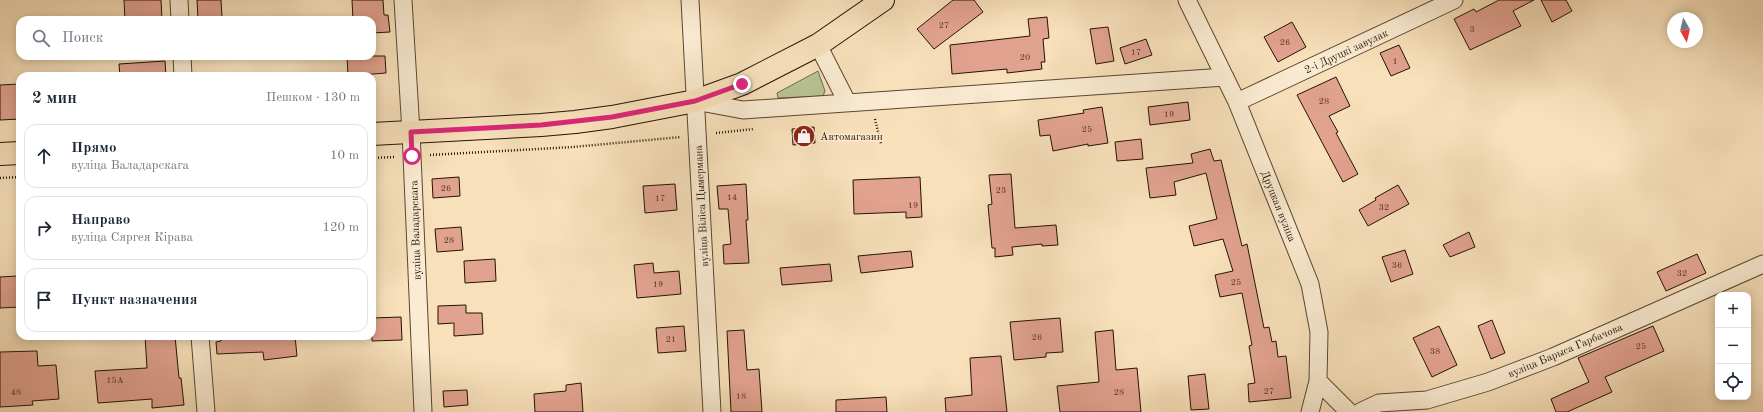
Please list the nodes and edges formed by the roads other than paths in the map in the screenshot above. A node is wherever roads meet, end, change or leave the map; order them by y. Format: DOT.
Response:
graph roads {
  1 [pos="179,0"];
  2 [pos="403,0"];
  3 [pos="690,0"];
  4 [pos="883,0"];
  5 [pos="1187,0"];
  6 [pos="1454,0"];
  7 [pos="180,16"];
  8 [pos="818,45"];
  9 [pos="182,60"];
  10 [pos="183,72"];
  11 [pos="1225,77"];
  12 [pos="695,101"];
  13 [pos="847,102"];
  14 [pos="1237,102"];
  15 [pos="411,132"];
  16 [pos="376,134"];
  17 [pos="16,152"];
  18 [pos="0,154"];
  19 [pos="1763,264"];
  20 [pos="200,340"];
  21 [pos="1318,381"];
  22 [pos="206,412"];
  23 [pos="423,412"];
  24 [pos="712,412"];
  25 [pos="1310,412"];
  26 [pos="1348,412"];
  27 [pos="1360,412"];
  1 -- 7 [label="street"];
  2 -- 15 [label="street, вуліца Валадарскага"];
  3 -- 12 [label="street, вуліца Віліса Цымермана"];
  4 -- 8 [label="main road"];
  5 -- 11 [label="street, Друцкая вуліца"];
  6 -- 14 [label="street, 2-і Друцкі завулак"];
  8 -- 12 [label="main road"];
  8 -- 13 [label="street"];
  9 -- 10 [label="street"];
  11 -- 13 [label="street"];
  11 -- 14 [label="street, Друцкая вуліца"];
  12 -- 13 [label="street"];
  12 -- 15 [label="main road"];
  12 -- 24 [label="street, вуліца Віліса Цымермана"];
  14 -- 21 [label="street, Друцкая вуліца"];
  15 -- 16 [label="main road"];
  15 -- 23 [label="street, вуліца Валадарскага"];
  17 -- 18 [label="main road"];
  19 -- 27 [label="street, вуліца Барыса Гарбачова"];
  20 -- 22 [label="street"];
  21 -- 25 [label="street, Друцкая вуліца"];
  21 -- 26 [label="street"];
}
